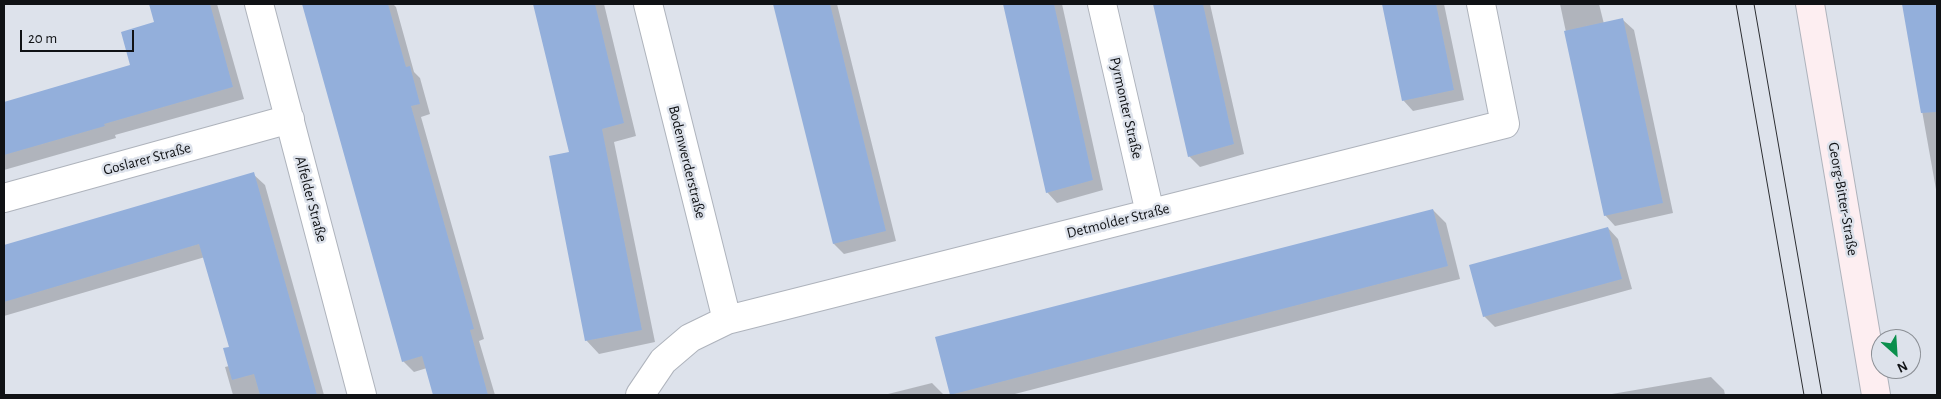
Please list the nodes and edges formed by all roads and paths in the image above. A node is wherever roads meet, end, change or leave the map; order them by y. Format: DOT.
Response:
graph roads {
  1 [pos="260,4"];
  2 [pos="648,4"];
  3 [pos="1102,4"];
  4 [pos="1481,4"];
  5 [pos="1810,4"];
  6 [pos="290,119"];
  7 [pos="4,198"];
  8 [pos="1150,213"];
  9 [pos="726,320"];
  10 [pos="362,395"];
  11 [pos="640,395"];
  12 [pos="1876,395"];
  1 -- 6 [label="street, Alfelder Straße"];
  2 -- 9 [label="street, Bodenwerderstraße"];
  3 -- 8 [label="street, Pyrmonter Straße"];
  4 -- 8 [label="street, Detmolder Straße"];
  5 -- 12 [label="main road, Georg-Bitter-Straße"];
  6 -- 7 [label="street, Goslarer Straße"];
  6 -- 10 [label="street, Alfelder Straße"];
  8 -- 9 [label="street, Detmolder Straße"];
  9 -- 11 [label="street, Detmolder Straße"];
}
